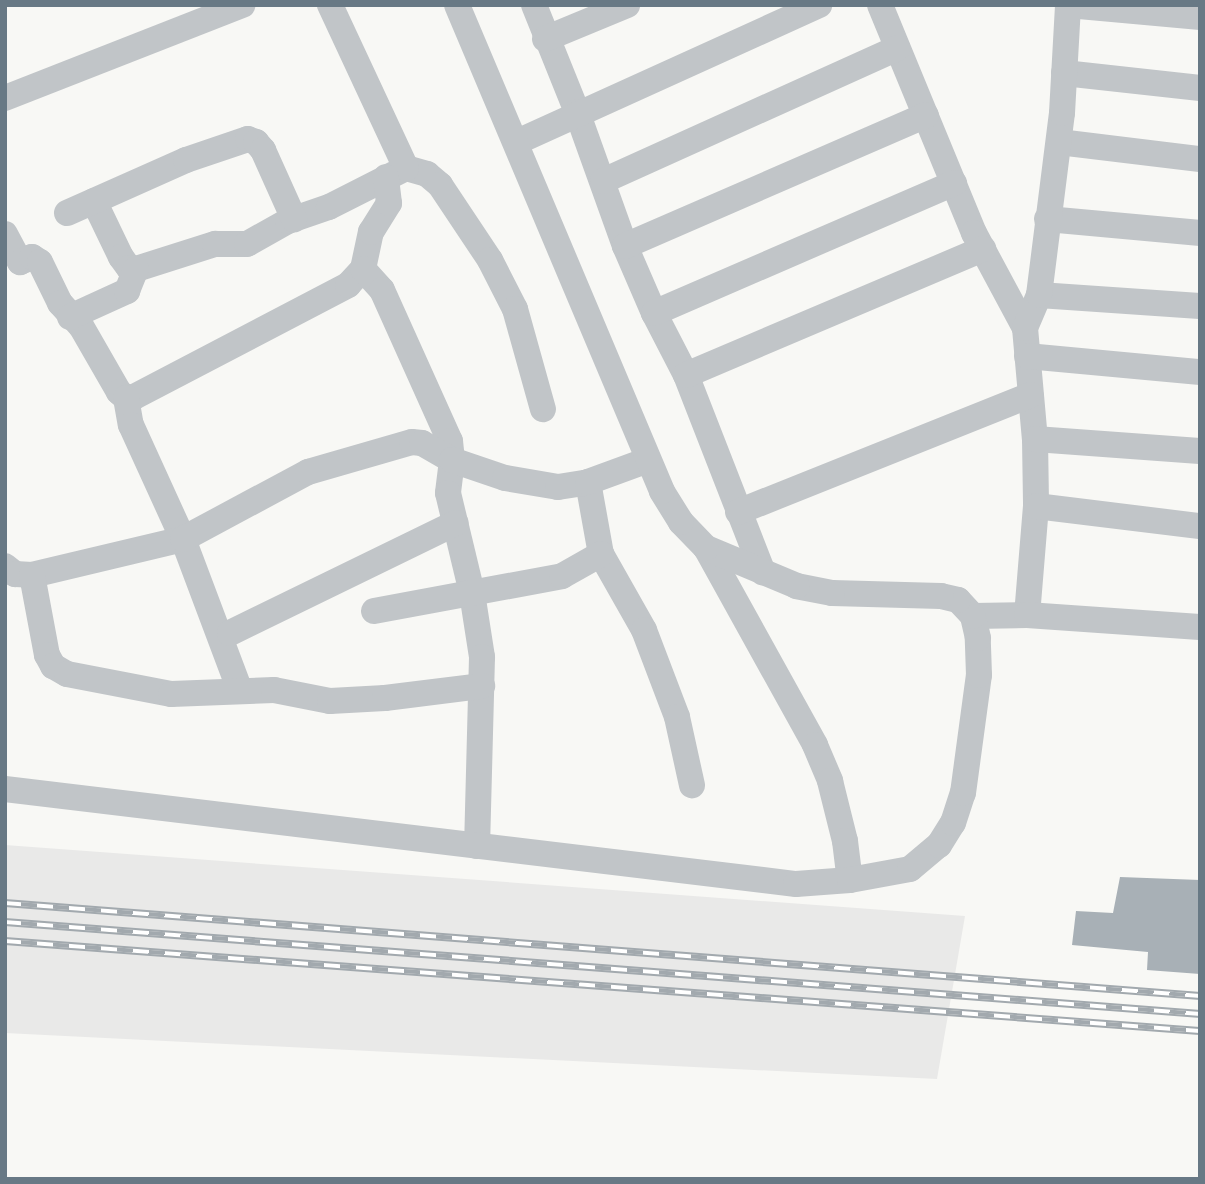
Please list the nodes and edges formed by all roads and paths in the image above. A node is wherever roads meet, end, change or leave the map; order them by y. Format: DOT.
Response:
graph roads {
  1 [pos="242,5"];
  2 [pos="330,5"];
  3 [pos="457,5"];
  4 [pos="534,5"];
  5 [pos="627,5"];
  6 [pos="819,5"];
  7 [pos="880,5"];
  8 [pos="1068,5"];
  9 [pos="1200,17"];
  10 [pos="545,39"];
  11 [pos="897,48"];
  12 [pos="1064,73"];
  13 [pos="1200,88"];
  14 [pos="5,98"];
  15 [pos="577,112"];
  16 [pos="926,115"];
  17 [pos="517,142"];
  18 [pos="1059,142"];
  19 [pos="1200,159"];
  20 [pos="396,173"];
  21 [pos="603,181"];
  22 [pos="954,183"];
  23 [pos="94,201"];
  24 [pos="67,213"];
  25 [pos="294,219"];
  26 [pos="1047,219"];
  27 [pos="1200,233"];
  28 [pos="5,234"];
  29 [pos="625,246"];
  30 [pos="983,249"];
  31 [pos="13,266"];
  32 [pos="363,269"];
  33 [pos="136,270"];
  34 [pos="1039,295"];
  35 [pos="1200,306"];
  36 [pos="654,313"];
  37 [pos="70,317"];
  38 [pos="1025,328"];
  39 [pos="1027,356"];
  40 [pos="1200,372"];
  41 [pos="687,376"];
  42 [pos="1030,395"];
  43 [pos="126,398"];
  44 [pos="543,409"];
  45 [pos="1035,439"];
  46 [pos="1200,451"];
  47 [pos="452,460"];
  48 [pos="648,460"];
  49 [pos="588,482"];
  50 [pos="1036,506"];
  51 [pos="738,512"];
  52 [pos="456,523"];
  53 [pos="1200,526"];
  54 [pos="183,539"];
  55 [pos="706,548"];
  56 [pos="601,554"];
  57 [pos="5,566"];
  58 [pos="762,573"];
  59 [pos="32,575"];
  60 [pos="472,593"];
  61 [pos="374,611"];
  62 [pos="1027,615"];
  63 [pos="973,616"];
  64 [pos="1200,627"];
  65 [pos="230,633"];
  66 [pos="482,686"];
  67 [pos="240,691"];
  68 [pos="692,785"];
  69 [pos="5,789"];
  70 [pos="477,846"];
  71 [pos="850,880"];
  1 -- 14 [label="street"];
  2 -- 20 [label="street"];
  3 -- 17 [label="street"];
  4 -- 10 [label="street"];
  5 -- 10 [label="street"];
  6 -- 15 [label="street"];
  7 -- 11 [label="street"];
  8 -- 9 [label="street"];
  8 -- 12 [label="street"];
  10 -- 15 [label="street"];
  11 -- 16 [label="street"];
  11 -- 21 [label="street"];
  12 -- 13 [label="street"];
  12 -- 18 [label="street"];
  15 -- 17 [label="street"];
  15 -- 21 [label="street"];
  16 -- 22 [label="street"];
  16 -- 29 [label="street"];
  17 -- 48 [label="street"];
  18 -- 19 [label="street"];
  18 -- 26 [label="street"];
  20 -- 25 [label="street"];
  20 -- 32 [label="street"];
  20 -- 44 [label="street"];
  21 -- 29 [label="street"];
  22 -- 30 [label="street"];
  22 -- 36 [label="street"];
  23 -- 24 [label="street"];
  23 -- 25 [label="street"];
  23 -- 33 [label="street"];
  25 -- 33 [label="street"];
  26 -- 27 [label="street"];
  26 -- 34 [label="street"];
  28 -- 31 [label="street"];
  29 -- 36 [label="street"];
  30 -- 38 [label="street"];
  30 -- 41 [label="street"];
  31 -- 37 [label="street"];
  32 -- 43 [label="street"];
  32 -- 47 [label="street"];
  33 -- 37 [label="street"];
  34 -- 35 [label="street"];
  34 -- 38 [label="street"];
  36 -- 41 [label="street"];
  37 -- 43 [label="street"];
  38 -- 39 [label="street"];
  39 -- 40 [label="street"];
  39 -- 42 [label="street"];
  41 -- 51 [label="street"];
  42 -- 45 [label="street"];
  42 -- 51 [label="street"];
  43 -- 54 [label="street"];
  45 -- 46 [label="street"];
  45 -- 50 [label="street"];
  47 -- 49 [label="street"];
  47 -- 52 [label="street"];
  47 -- 54 [label="street"];
  48 -- 49 [label="street"];
  48 -- 55 [label="street"];
  49 -- 56 [label="street"];
  50 -- 53 [label="street"];
  50 -- 62 [label="street"];
  51 -- 58 [label="street"];
  52 -- 60 [label="street"];
  52 -- 65 [label="street"];
  54 -- 59 [label="street"];
  54 -- 67 [label="street"];
  55 -- 58 [label="street"];
  55 -- 71 [label="street"];
  56 -- 60 [label="street"];
  56 -- 68 [label="street"];
  57 -- 59 [label="street"];
  58 -- 63 [label="street"];
  59 -- 67 [label="street"];
  60 -- 61 [label="street"];
  60 -- 66 [label="street"];
  62 -- 63 [label="street"];
  62 -- 64 [label="street"];
  63 -- 71 [label="street"];
  66 -- 67 [label="street"];
  66 -- 70 [label="street"];
  69 -- 70 [label="street"];
  70 -- 71 [label="street"];
}
